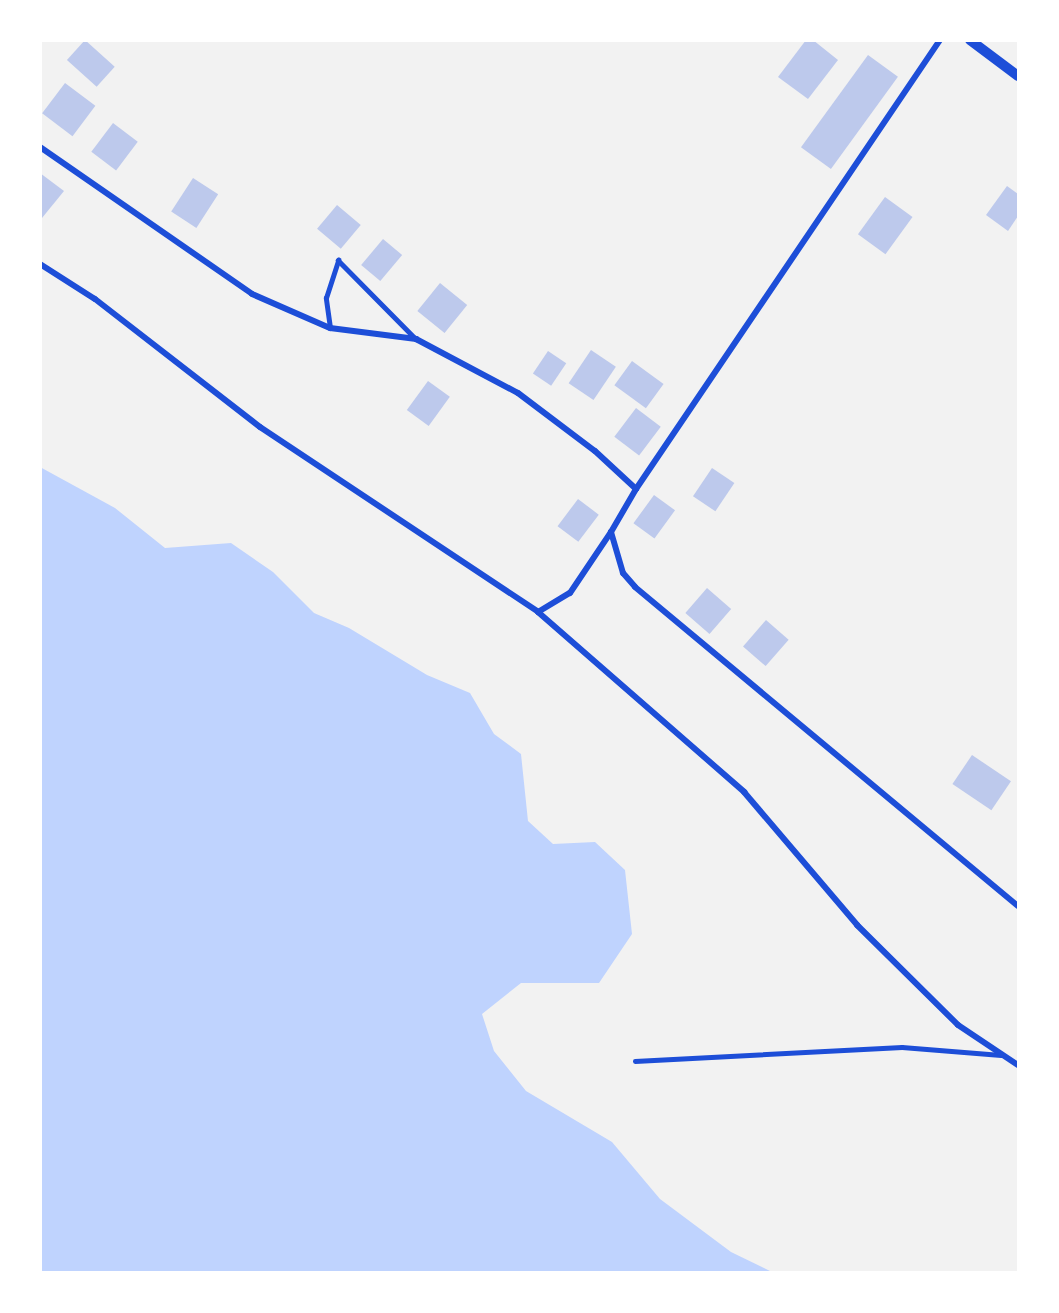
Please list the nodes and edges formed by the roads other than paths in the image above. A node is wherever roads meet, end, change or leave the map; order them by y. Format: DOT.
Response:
graph roads {
  1 [pos="940,40"];
  2 [pos="969,40"];
  3 [pos="1018,76"];
  4 [pos="40,147"];
  5 [pos="40,264"];
  6 [pos="330,328"];
  7 [pos="416,339"];
  8 [pos="636,489"];
  9 [pos="611,532"];
  10 [pos="537,612"];
  11 [pos="1018,906"];
  12 [pos="1004,1055"];
  13 [pos="635,1061"];
  14 [pos="1018,1065"];
  1 -- 8 [label="street"];
  2 -- 3 [label="street"];
  4 -- 6 [label="street"];
  5 -- 10 [label="street"];
  6 -- 7 [label="street"];
  6 -- 7 [label="lane"];
  7 -- 8 [label="street"];
  8 -- 9 [label="street"];
  9 -- 10 [label="street"];
  9 -- 11 [label="street"];
  10 -- 12 [label="street"];
  12 -- 13 [label="lane"];
  12 -- 14 [label="street"];
}
